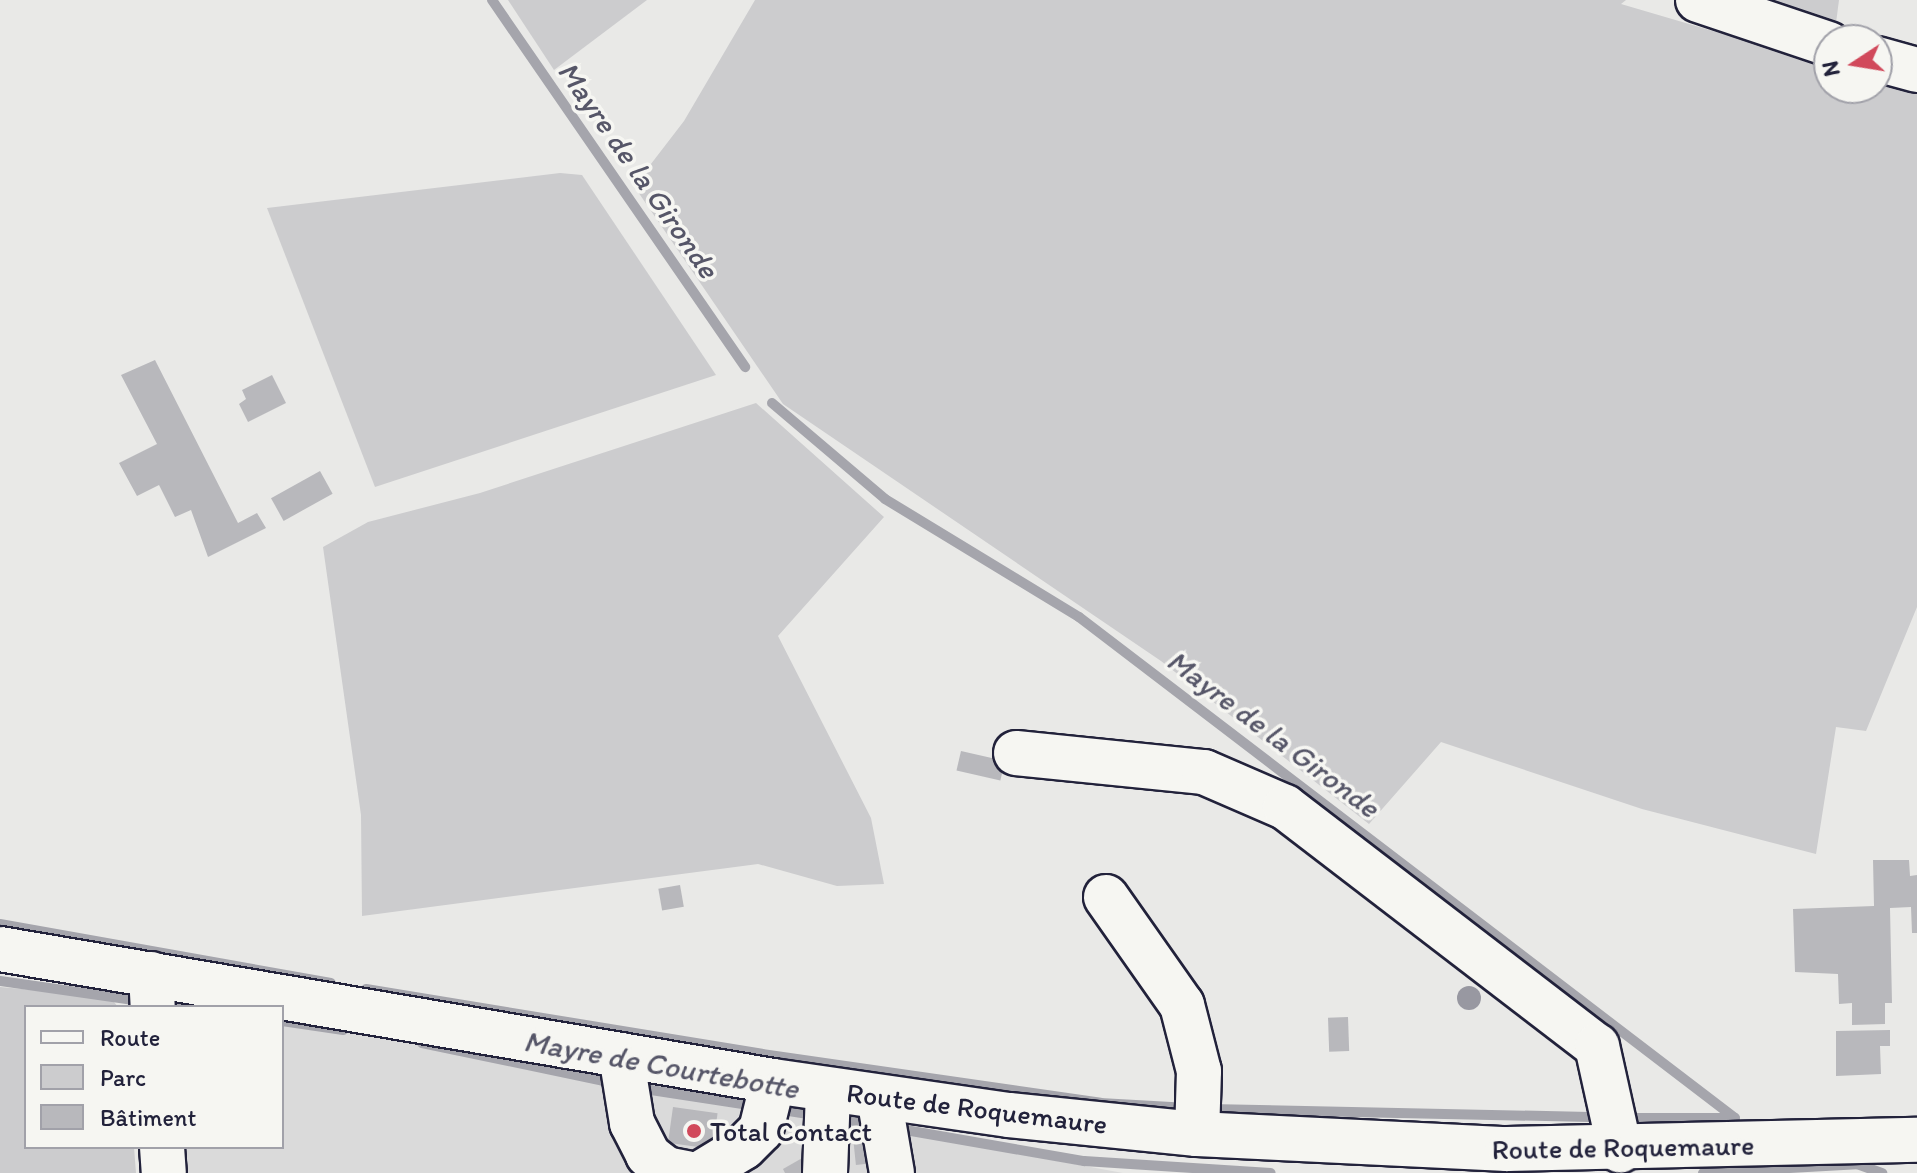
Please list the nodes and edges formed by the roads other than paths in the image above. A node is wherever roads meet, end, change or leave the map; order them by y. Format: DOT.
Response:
graph roads {
  1 [pos="1698,0"];
  2 [pos="1813,39"];
  3 [pos="1893,63"];
  4 [pos="1917,70"];
  5 [pos="1016,753"];
  6 [pos="1106,897"];
  7 [pos="0,949"];
  8 [pos="152,990"];
  9 [pos="260,1005"];
  10 [pos="284,1008"];
  11 [pos="621,1055"];
  12 [pos="773,1081"];
  13 [pos="828,1090"];
  14 [pos="879,1097"];
  15 [pos="1197,1134"];
  16 [pos="1917,1140"];
  17 [pos="162,1149"];
  18 [pos="1620,1150"];
  19 [pos="164,1173"];
  20 [pos="687,1173"];
  21 [pos="701,1173"];
  22 [pos="825,1173"];
  23 [pos="892,1173"];
  1 -- 2 [label="main road"];
  3 -- 4 [label="main road"];
  5 -- 18 [label="main road"];
  6 -- 15 [label="main road"];
  7 -- 8 [label="main road, Route de Roquemaure"];
  8 -- 9 [label="main road, Route de Roquemaure"];
  10 -- 11 [label="main road, Route de Roquemaure"];
  11 -- 12 [label="main road, Route de Roquemaure"];
  11 -- 20 [label="main road"];
  12 -- 13 [label="main road, Route de Roquemaure"];
  12 -- 21 [label="main road"];
  13 -- 14 [label="main road, Route de Roquemaure"];
  13 -- 22 [label="main road"];
  14 -- 15 [label="main road, Route de Roquemaure"];
  14 -- 23 [label="main road"];
  15 -- 18 [label="main road, Route de Roquemaure"];
  16 -- 18 [label="main road, Route de Roquemaure"];
  17 -- 19 [label="main road"];
}
